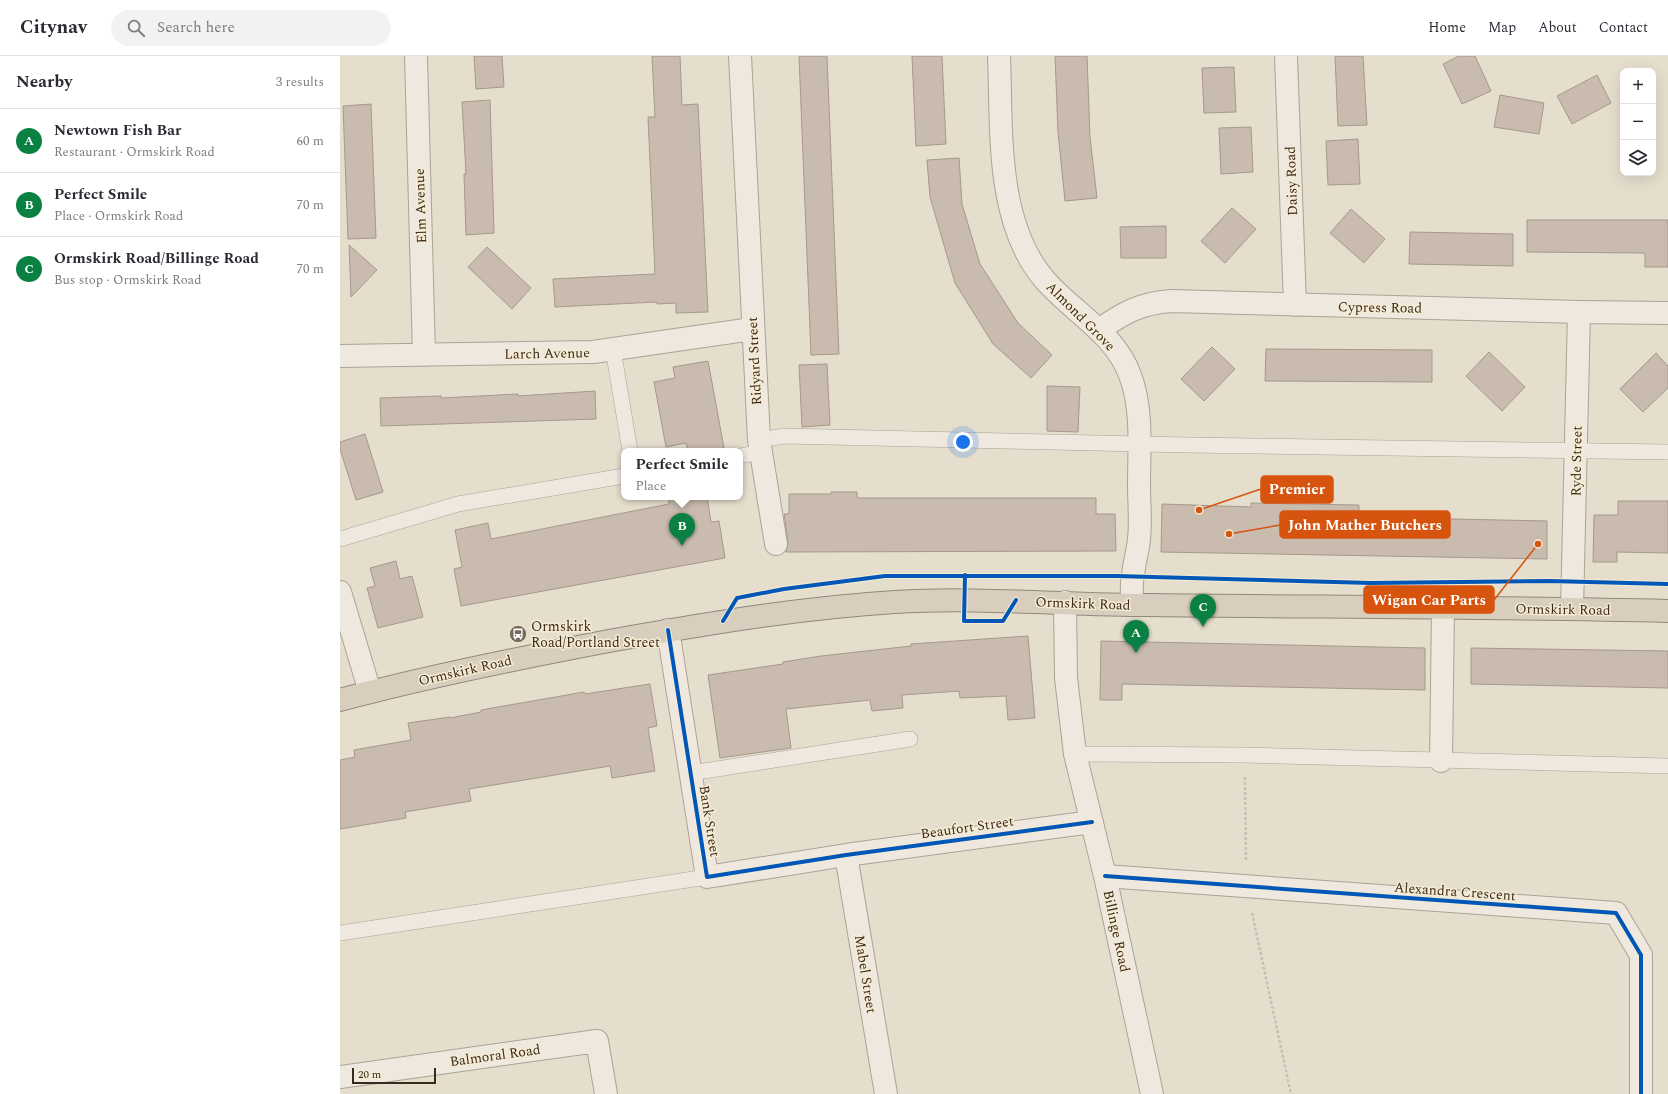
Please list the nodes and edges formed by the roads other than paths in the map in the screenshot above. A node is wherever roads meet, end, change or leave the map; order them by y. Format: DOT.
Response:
graph roads {
  1 [pos="416,56"];
  2 [pos="740,56"];
  3 [pos="999,56"];
  4 [pos="1286,56"];
  5 [pos="1295,305"];
  6 [pos="1579,312"];
  7 [pos="1668,313"];
  8 [pos="752,329"];
  9 [pos="1099,330"];
  10 [pos="613,349"];
  11 [pos="424,355"];
  12 [pos="340,356"];
  13 [pos="1139,444"];
  14 [pos="630,448"];
  15 [pos="753,449"];
  16 [pos="1576,452"];
  17 [pos="1668,452"];
  18 [pos="621,477"];
  19 [pos="340,539"];
  20 [pos="776,544"];
  21 [pos="340,592"];
  22 [pos="1065,602"];
  23 [pos="1132,605"];
  24 [pos="1444,608"];
  25 [pos="1572,609"];
  26 [pos="1668,611"];
  27 [pos="668,630"];
  28 [pos="370,692"];
  29 [pos="340,700"];
  30 [pos="910,739"];
  31 [pos="1075,754"];
  32 [pos="1441,761"];
  33 [pos="1668,766"];
  34 [pos="691,773"];
  35 [pos="1092,822"];
  36 [pos="846,855"];
  37 [pos="1105,876"];
  38 [pos="708,877"];
  39 [pos="340,933"];
  40 [pos="340,1077"];
  41 [pos="606,1094"];
  42 [pos="886,1094"];
  43 [pos="1152,1094"];
  44 [pos="1641,1094"];
  1 -- 11 [label="street, Elm Avenue"];
  2 -- 8 [label="street, Ridyard Street"];
  3 -- 9 [label="street, Almond Grove"];
  4 -- 5 [label="street, Daisy Road"];
  5 -- 6 [label="street, Cypress Road"];
  5 -- 9 [label="street, Cypress Road"];
  6 -- 7 [label="street, Cypress Road"];
  6 -- 16 [label="street, Ryde Street"];
  8 -- 10 [label="street, Larch Avenue"];
  8 -- 15 [label="street, Ridyard Street"];
  9 -- 13 [label="street, Almond Grove"];
  10 -- 11 [label="street, Larch Avenue"];
  10 -- 14 [label="lane"];
  11 -- 12 [label="street, Larch Avenue"];
  13 -- 15 [label="lane"];
  13 -- 16 [label="lane"];
  13 -- 23 [label="street, Almond Grove"];
  15 -- 20 [label="street, Ridyard Street"];
  16 -- 17 [label="lane"];
  16 -- 25 [label="street, Ryde Street"];
  18 -- 19 [label="lane"];
  21 -- 28 [label="street"];
  22 -- 23 [label="highway, Ormskirk Road"];
  22 -- 27 [label="highway, Ormskirk Road"];
  22 -- 31 [label="street, Billinge Road"];
  23 -- 24 [label="highway, Ormskirk Road"];
  24 -- 25 [label="highway, Ormskirk Road"];
  24 -- 32 [label="street"];
  25 -- 26 [label="highway, Ormskirk Road"];
  27 -- 28 [label="highway, Ormskirk Road"];
  27 -- 34 [label="street, Bank Street"];
  28 -- 29 [label="highway, Ormskirk Road"];
  30 -- 34 [label="lane"];
  31 -- 32 [label="lane"];
  31 -- 35 [label="street, Billinge Road"];
  32 -- 33 [label="lane"];
  34 -- 38 [label="street, Bank Street"];
  35 -- 36 [label="street, Beaufort Street"];
  35 -- 37 [label="street, Billinge Road"];
  36 -- 38 [label="street, Bank Street"];
  36 -- 42 [label="street, Mabel Street"];
  37 -- 43 [label="street, Billinge Road"];
  37 -- 44 [label="street, Alexandra Crescent"];
  38 -- 39 [label="lane"];
  40 -- 41 [label="street, Balmoral Road"];
}
